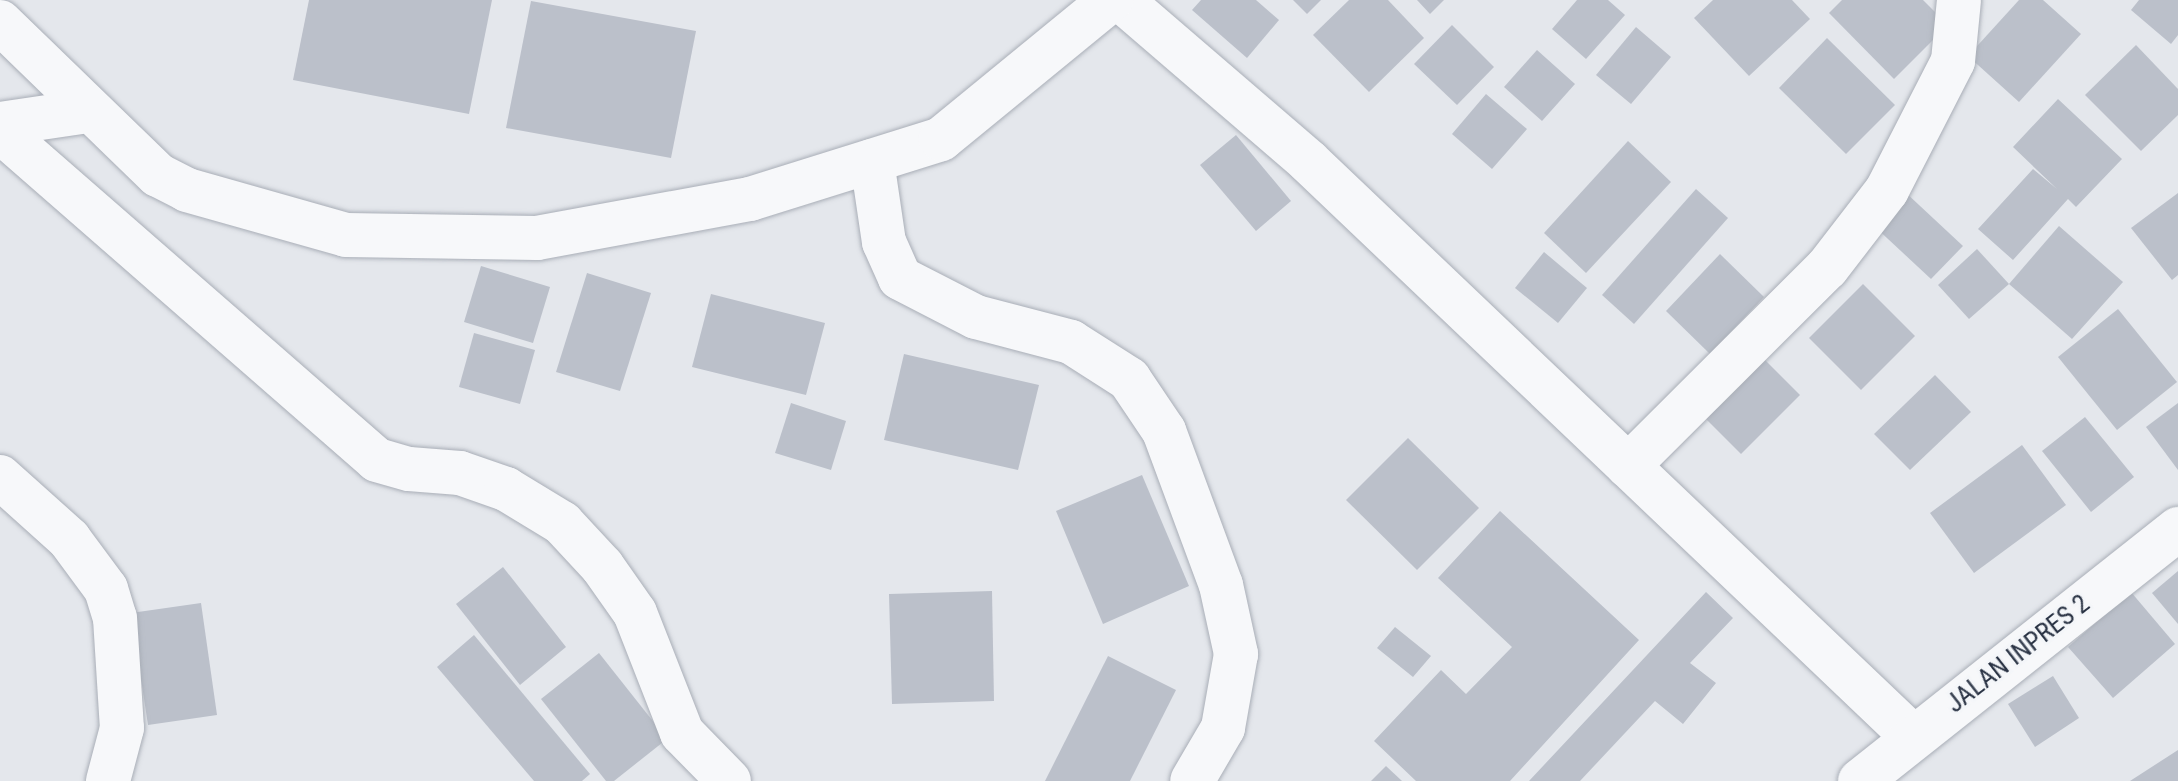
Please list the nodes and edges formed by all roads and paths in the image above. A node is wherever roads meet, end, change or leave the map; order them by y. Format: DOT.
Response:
graph roads {
  1 [pos="1111,0"];
  2 [pos="1121,0"];
  3 [pos="1959,0"];
  4 [pos="0,22"];
  5 [pos="88,111"];
  6 [pos="0,124"];
  7 [pos="0,131"];
  8 [pos="872,161"];
  9 [pos="1628,466"];
  10 [pos="0,477"];
  11 [pos="2178,529"];
  12 [pos="1913,737"];
  13 [pos="108,781"];
  14 [pos="729,781"];
  15 [pos="1192,781"];
  16 [pos="1860,781"];
  1 -- 8 [label="street"];
  2 -- 9 [label="street"];
  3 -- 9 [label="street"];
  4 -- 5 [label="street"];
  5 -- 6 [label="street"];
  5 -- 8 [label="street"];
  7 -- 14 [label="street"];
  8 -- 15 [label="street"];
  9 -- 12 [label="street"];
  10 -- 13 [label="street"];
  11 -- 12 [label="street, JALAN INPRES 2"];
  12 -- 16 [label="street, JALAN INPRES 2"];
}
